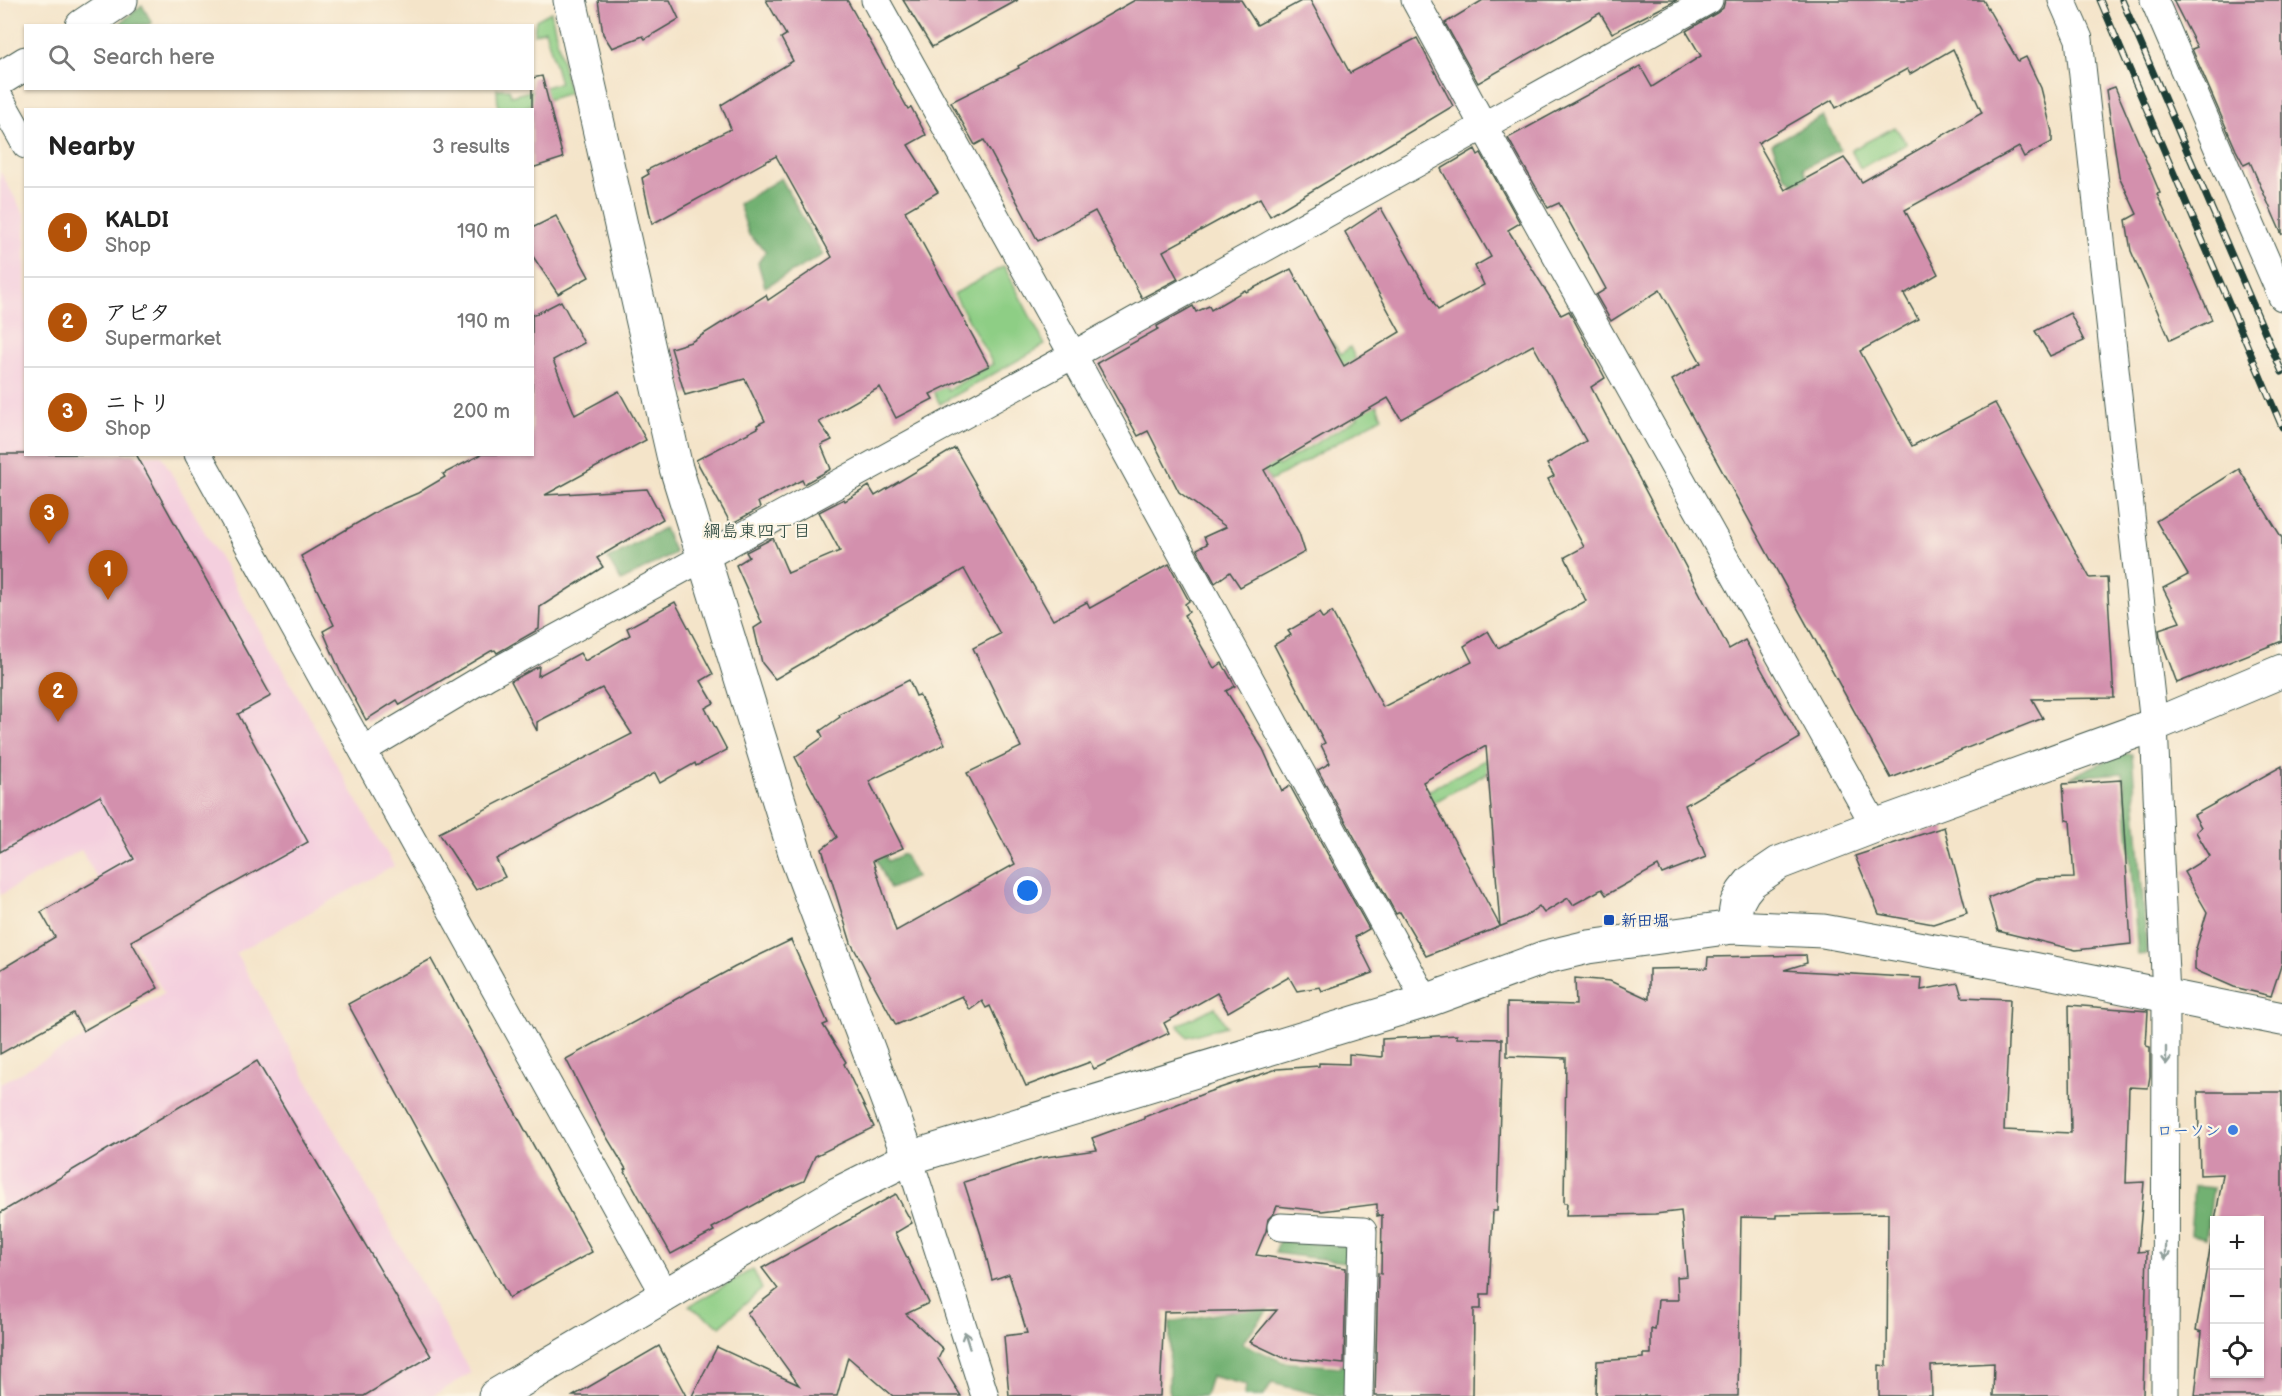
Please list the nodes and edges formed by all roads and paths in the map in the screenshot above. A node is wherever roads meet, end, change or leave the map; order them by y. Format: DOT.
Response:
graph roads {
  1 [pos="121,0"];
  2 [pos="570,0"];
  3 [pos="875,0"];
  4 [pos="1415,0"];
  5 [pos="1709,0"];
  6 [pos="2062,0"];
  7 [pos="2154,0"];
  8 [pos="85,24"];
  9 [pos="24,64"];
  10 [pos="0,79"];
  11 [pos="0,99"];
  12 [pos="1484,127"];
  13 [pos="24,141"];
  14 [pos="2282,297"];
  15 [pos="1073,355"];
  16 [pos="199,456"];
  17 [pos="704,558"];
  18 [pos="2282,671"];
  19 [pos="2154,725"];
  20 [pos="363,750"];
  21 [pos="1875,826"];
  22 [pos="1733,927"];
  23 [pos="2166,997"];
  24 [pos="1426,1002"];
  25 [pos="2282,1020"];
  26 [pos="909,1158"];
  27 [pos="1281,1227"];
  28 [pos="666,1295"];
  29 [pos="495,1396"];
  30 [pos="985,1396"];
  31 [pos="1359,1396"];
  32 [pos="2165,1396"];
  1 -- 8 [label="street"];
  2 -- 17 [label="street"];
  3 -- 15 [label="street"];
  4 -- 12 [label="street"];
  5 -- 12 [label="street"];
  6 -- 19 [label="street"];
  7 -- 14 [label="street"];
  9 -- 10 [label="street"];
  11 -- 13 [label="street"];
  12 -- 15 [label="street"];
  12 -- 21 [label="street"];
  15 -- 17 [label="street"];
  15 -- 24 [label="street"];
  16 -- 20 [label="street"];
  17 -- 20 [label="street"];
  17 -- 26 [label="street"];
  18 -- 19 [label="street"];
  19 -- 21 [label="street"];
  19 -- 23 [label="street"];
  20 -- 28 [label="street"];
  21 -- 22 [label="street"];
  22 -- 23 [label="street"];
  22 -- 24 [label="street"];
  23 -- 25 [label="street"];
  23 -- 32 [label="street, one-way"];
  24 -- 26 [label="street"];
  26 -- 28 [label="street"];
  30 -- 26 [label="street, one-way"];
  27 -- 31 [label="street"];
  28 -- 29 [label="street"];
}
